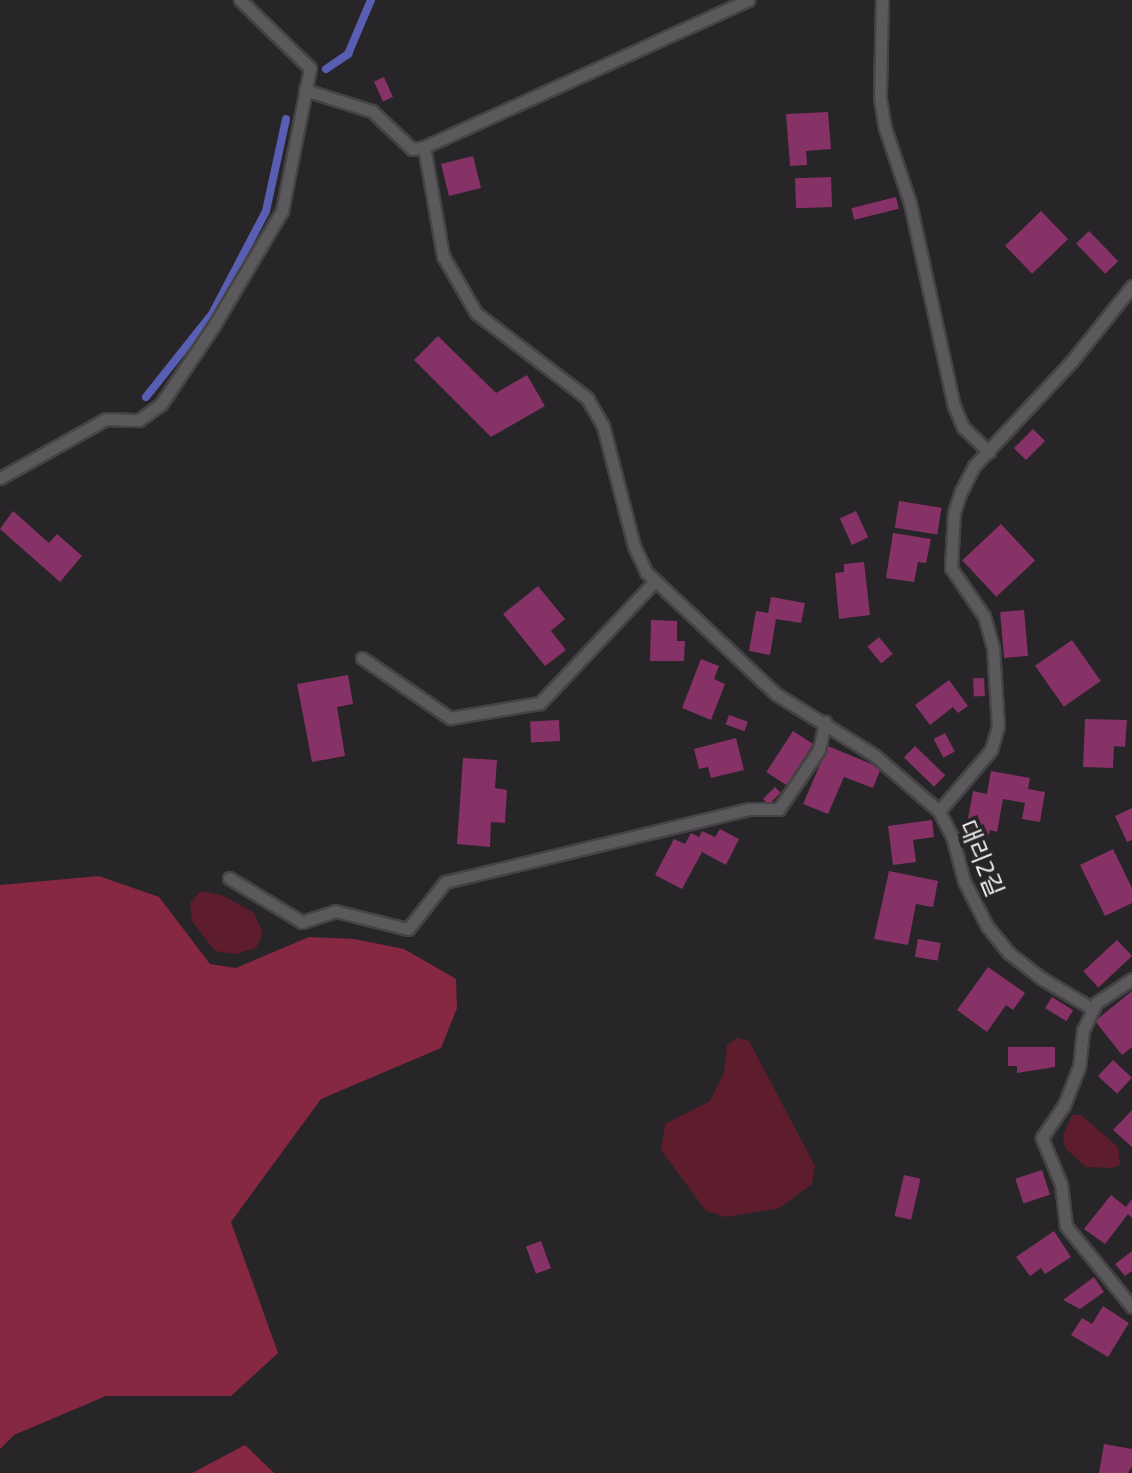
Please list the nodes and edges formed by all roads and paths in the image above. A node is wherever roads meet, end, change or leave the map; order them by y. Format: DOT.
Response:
graph roads {
  1 [pos="240,0"];
  2 [pos="748,0"];
  3 [pos="882,0"];
  4 [pos="305,90"];
  5 [pos="424,147"];
  6 [pos="1132,286"];
  7 [pos="989,452"];
  8 [pos="0,478"];
  9 [pos="655,581"];
  10 [pos="362,658"];
  11 [pos="825,722"];
  12 [pos="939,811"];
  13 [pos="229,878"];
  14 [pos="1132,979"];
  15 [pos="1093,1009"];
  16 [pos="1132,1307"];
  1 -- 4 [label="lane"];
  2 -- 5 [label="lane"];
  3 -- 7 [label="lane"];
  4 -- 5 [label="lane"];
  4 -- 8 [label="lane"];
  5 -- 9 [label="lane"];
  6 -- 7 [label="lane, 대리2길"];
  7 -- 12 [label="lane, 대리2길"];
  9 -- 10 [label="lane"];
  9 -- 11 [label="lane"];
  11 -- 12 [label="lane"];
  11 -- 13 [label="lane"];
  12 -- 15 [label="lane, 대리2길"];
  14 -- 15 [label="lane"];
  15 -- 16 [label="lane"];
}
